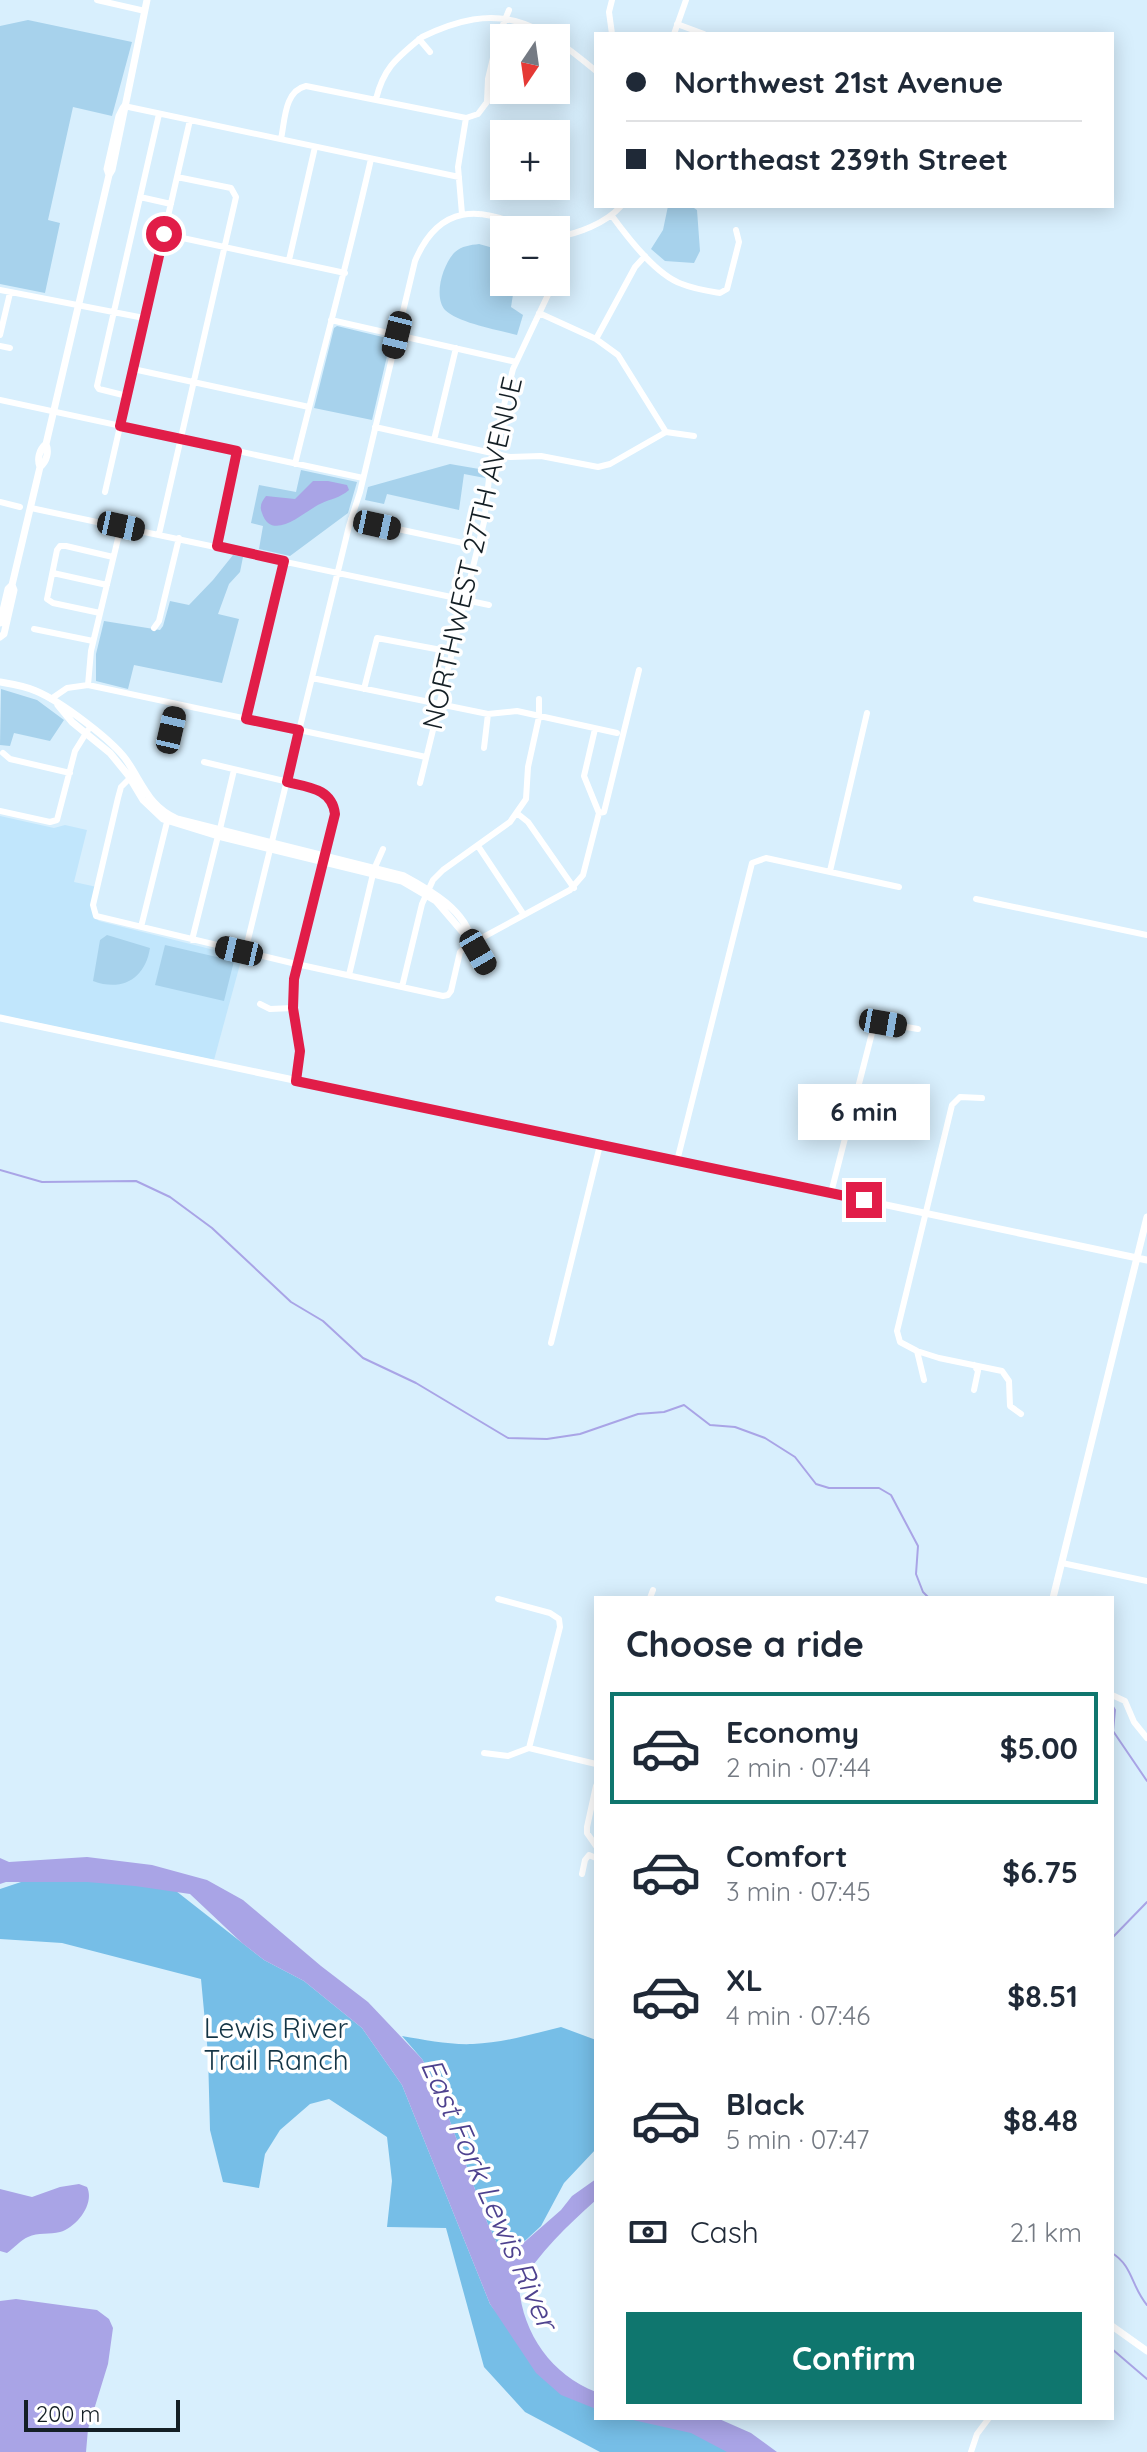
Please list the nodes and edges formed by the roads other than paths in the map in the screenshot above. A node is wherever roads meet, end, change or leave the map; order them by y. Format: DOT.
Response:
graph roads {
  1 [pos="97,0"];
  2 [pos="147,0"];
  3 [pos="612,0"];
  4 [pos="686,0"];
  5 [pos="498,8"];
  6 [pos="509,10"];
  7 [pos="145,11"];
  8 [pos="460,12"];
  9 [pos="518,12"];
  10 [pos="526,16"];
  11 [pos="677,24"];
  12 [pos="612,32"];
  13 [pos="675,32"];
  14 [pos="699,32"];
  15 [pos="419,39"];
  16 [pos="430,52"];
  17 [pos="594,68"];
  18 [pos="376,99"];
  19 [pos="124,106"];
  20 [pos="159,114"];
  21 [pos="466,118"];
  22 [pos="190,120"];
  23 [pos="281,139"];
  24 [pos="315,147"];
  25 [pos="371,159"];
  26 [pos="177,177"];
  27 [pos="459,177"];
  28 [pos="140,197"];
  29 [pos="171,204"];
  30 [pos="619,208"];
  31 [pos="462,214"];
  32 [pos="496,216"];
  33 [pos="612,216"];
  34 [pos="736,230"];
  35 [pos="570,232"];
  36 [pos="164,234"];
  37 [pos="225,247"];
  38 [pos="645,256"];
  39 [pos="289,260"];
  40 [pos="345,273"];
  41 [pos="0,290"];
  42 [pos="10,293"];
  43 [pos="547,296"];
  44 [pos="78,306"];
  45 [pos="113,311"];
  46 [pos="539,313"];
  47 [pos="144,318"];
  48 [pos="331,320"];
  49 [pos="0,335"];
  50 [pos="397,335"];
  51 [pos="596,339"];
  52 [pos="0,346"];
  53 [pos="10,348"];
  54 [pos="456,348"];
  55 [pos="516,362"];
  56 [pos="133,369"];
  57 [pos="194,382"];
  58 [pos="127,396"];
  59 [pos="0,400"];
  60 [pos="309,407"];
  61 [pos="54,412"];
  62 [pos="120,426"];
  63 [pos="375,427"];
  64 [pos="666,432"];
  65 [pos="694,436"];
  66 [pos="181,439"];
  67 [pos="434,440"];
  68 [pos="237,451"];
  69 [pos="492,453"];
  70 [pos="295,464"];
  71 [pos="363,478"];
  72 [pos="105,492"];
  73 [pos="0,502"];
  74 [pos="20,507"];
  75 [pos="31,508"];
  76 [pos="351,519"];
  77 [pos="121,526"];
  78 [pos="159,534"];
  79 [pos="179,538"];
  80 [pos="217,546"];
  81 [pos="477,546"];
  82 [pos="113,557"];
  83 [pos="284,561"];
  84 [pos="338,572"];
  85 [pos="53,573"];
  86 [pos="12,585"];
  87 [pos="107,585"];
  88 [pos="464,600"];
  89 [pos="489,605"];
  90 [pos="100,613"];
  91 [pos="0,623"];
  92 [pos="154,628"];
  93 [pos="34,629"];
  94 [pos="0,637"];
  95 [pos="93,641"];
  96 [pos="452,652"];
  97 [pos="639,670"];
  98 [pos="312,678"];
  99 [pos="0,682"];
  100 [pos="88,685"];
  101 [pos="364,689"];
  102 [pos="539,699"];
  103 [pos="54,701"];
  104 [pos="177,704"];
  105 [pos="439,705"];
  106 [pos="867,713"];
  107 [pos="488,714"];
  108 [pos="539,717"];
  109 [pos="246,719"];
  110 [pos="595,729"];
  111 [pos="88,730"];
  112 [pos="171,730"];
  113 [pos="299,730"];
  114 [pos="617,733"];
  115 [pos="484,748"];
  116 [pos="3,753"];
  117 [pos="426,757"];
  118 [pos="204,762"];
  119 [pos="234,770"];
  120 [pos="70,773"];
  121 [pos="132,776"];
  122 [pos="287,782"];
  123 [pos="420,783"];
  124 [pos="0,811"];
  125 [pos="599,813"];
  126 [pos="518,814"];
  127 [pos="168,818"];
  128 [pos="219,832"];
  129 [pos="271,845"];
  130 [pos="478,846"];
  131 [pos="383,849"];
  132 [pos="324,858"];
  133 [pos="374,870"];
  134 [pos="830,871"];
  135 [pos="899,887"];
  136 [pos="574,888"];
  137 [pos="427,891"];
  138 [pos="976,899"];
  139 [pos="524,915"];
  140 [pos="141,927"];
  141 [pos="1147,935"];
  142 [pos="192,940"];
  143 [pos="472,943"];
  144 [pos="245,952"];
  145 [pos="297,964"];
  146 [pos="488,970"];
  147 [pos="349,975"];
  148 [pos="402,987"];
  149 [pos="260,1004"];
  150 [pos="293,1008"];
  151 [pos="0,1018"];
  152 [pos="918,1029"];
  153 [pos="296,1081"];
  154 [pos="982,1098"];
  155 [pos="600,1145"];
  156 [pos="677,1161"];
  157 [pos="831,1193"];
  158 [pos="926,1213"];
  159 [pos="1147,1217"];
  160 [pos="1137,1257"];
  161 [pos="1147,1260"];
  162 [pos="551,1343"];
  163 [pos="917,1351"];
  164 [pos="974,1365"];
  165 [pos="924,1380"];
  166 [pos="974,1390"];
  167 [pos="1021,1414"];
  168 [pos="1062,1563"];
  169 [pos="1147,1581"];
  170 [pos="653,1590"];
  171 [pos="651,1596"];
  172 [pos="1054,1596"];
  173 [pos="498,1599"];
  174 [pos="1114,1696"];
  175 [pos="1147,1738"];
  176 [pos="529,1748"];
  177 [pos="484,1753"];
  178 [pos="594,1764"];
  179 [pos="594,1795"];
  180 [pos="594,1843"];
  181 [pos="594,1857"];
  182 [pos="582,1874"];
  183 [pos="1114,2327"];
  184 [pos="1147,2351"];
  185 [pos="988,2420"];
  186 [pos="971,2452"];
  1 -- 7 [label="street"];
  2 -- 7 [label="street"];
  3 -- 12 [label="street"];
  4 -- 11 [label="street"];
  5 -- 6 [label="street"];
  6 -- 9 [label="street"];
  6 -- 21 [label="street"];
  7 -- 19 [label="street"];
  8 -- 15 [label="street"];
  10 -- 17 [label="street"];
  11 -- 13 [label="street"];
  11 -- 14 [label="street"];
  15 -- 16 [label="street"];
  15 -- 18 [label="street"];
  18 -- 21 [label="street"];
  18 -- 23 [label="street"];
  19 -- 20 [label="street"];
  19 -- 44 [label="street"];
  20 -- 22 [label="street"];
  20 -- 28 [label="street"];
  21 -- 27 [label="street"];
  22 -- 23 [label="street"];
  22 -- 26 [label="street"];
  23 -- 24 [label="street"];
  24 -- 25 [label="street"];
  24 -- 39 [label="street"];
  25 -- 27 [label="street"];
  25 -- 40 [label="street"];
  26 -- 29 [label="street"];
  26 -- 37 [label="street"];
  27 -- 31 [label="street"];
  28 -- 29 [label="street"];
  28 -- 45 [label="street"];
  29 -- 36 [label="street"];
  30 -- 33 [label="street"];
  31 -- 32 [label="street"];
  31 -- 50 [label="street"];
  33 -- 35 [label="street"];
  33 -- 38 [label="street"];
  34 -- 38 [label="street"];
  36 -- 37 [label="street"];
  36 -- 47 [label="street"];
  37 -- 39 [label="street"];
  37 -- 57 [label="street"];
  38 -- 51 [label="street"];
  39 -- 40 [label="street"];
  40 -- 48 [label="street"];
  41 -- 42 [label="street"];
  42 -- 44 [label="street"];
  42 -- 49 [label="street"];
  43 -- 46 [label="street, NORTHWEST 27TH AVENUE"];
  44 -- 45 [label="street"];
  44 -- 61 [label="street"];
  45 -- 47 [label="street"];
  45 -- 58 [label="street"];
  46 -- 51 [label="street"];
  46 -- 55 [label="street, NORTHWEST 27TH AVENUE"];
  47 -- 56 [label="street"];
  48 -- 50 [label="street"];
  48 -- 60 [label="street"];
  50 -- 54 [label="street"];
  50 -- 63 [label="street"];
  51 -- 64 [label="street"];
  52 -- 53 [label="street"];
  54 -- 55 [label="street"];
  54 -- 67 [label="street"];
  55 -- 69 [label="street, NORTHWEST 27TH AVENUE"];
  56 -- 57 [label="street"];
  56 -- 58 [label="street"];
  57 -- 60 [label="street"];
  57 -- 66 [label="street"];
  58 -- 62 [label="street"];
  59 -- 61 [label="street"];
  60 -- 70 [label="street"];
  61 -- 62 [label="street"];
  61 -- 75 [label="street"];
  62 -- 66 [label="street"];
  62 -- 72 [label="street"];
  63 -- 67 [label="street"];
  63 -- 71 [label="street"];
  64 -- 65 [label="street"];
  64 -- 69 [label="street"];
  66 -- 68 [label="street"];
  66 -- 78 [label="street"];
  67 -- 69 [label="street"];
  68 -- 70 [label="street"];
  68 -- 80 [label="street"];
  69 -- 81 [label="street, NORTHWEST 27TH AVENUE"];
  70 -- 71 [label="street"];
  71 -- 76 [label="street"];
  73 -- 74 [label="street"];
  75 -- 77 [label="street"];
  75 -- 86 [label="street"];
  76 -- 81 [label="street"];
  76 -- 84 [label="street"];
  77 -- 78 [label="street"];
  77 -- 82 [label="street"];
  78 -- 79 [label="street"];
  79 -- 80 [label="street"];
  79 -- 92 [label="street"];
  80 -- 83 [label="street"];
  81 -- 88 [label="street, NORTHWEST 27TH AVENUE"];
  82 -- 85 [label="street"];
  82 -- 87 [label="street"];
  83 -- 84 [label="street"];
  83 -- 109 [label="street"];
  84 -- 88 [label="street"];
  84 -- 98 [label="street"];
  85 -- 87 [label="street"];
  85 -- 90 [label="street"];
  86 -- 91 [label="street"];
  86 -- 94 [label="street"];
  87 -- 90 [label="street"];
  88 -- 89 [label="street"];
  88 -- 96 [label="street, NORTHWEST 27TH AVENUE"];
  90 -- 95 [label="street"];
  93 -- 95 [label="street"];
  95 -- 100 [label="street"];
  96 -- 101 [label="street"];
  96 -- 105 [label="street, NORTHWEST 27TH AVENUE"];
  97 -- 125 [label="street"];
  98 -- 101 [label="street"];
  98 -- 113 [label="street"];
  99 -- 103 [label="street"];
  100 -- 103 [label="street"];
  100 -- 104 [label="street"];
  101 -- 105 [label="street"];
  102 -- 108 [label="street"];
  103 -- 111 [label="street"];
  104 -- 109 [label="street"];
  104 -- 112 [label="street"];
  105 -- 107 [label="street"];
  105 -- 117 [label="street, NORTHWEST 27TH AVENUE"];
  106 -- 134 [label="street"];
  107 -- 108 [label="street"];
  107 -- 115 [label="street"];
  108 -- 110 [label="street"];
  108 -- 126 [label="street"];
  109 -- 113 [label="street"];
  110 -- 114 [label="street"];
  110 -- 125 [label="street"];
  111 -- 120 [label="street"];
  111 -- 121 [label="street"];
  113 -- 117 [label="street"];
  113 -- 122 [label="street"];
  116 -- 120 [label="street"];
  117 -- 123 [label="street, NORTHWEST 27TH AVENUE"];
  118 -- 119 [label="street"];
  119 -- 122 [label="street"];
  119 -- 128 [label="street"];
  120 -- 124 [label="street"];
  121 -- 127 [label="street"];
  121 -- 140 [label="street"];
  122 -- 129 [label="street"];
  122 -- 132 [label="street"];
  125 -- 136 [label="street"];
  126 -- 130 [label="street"];
  126 -- 136 [label="street"];
  127 -- 128 [label="street"];
  127 -- 140 [label="street"];
  128 -- 129 [label="street"];
  128 -- 142 [label="street"];
  129 -- 132 [label="street"];
  129 -- 144 [label="street"];
  130 -- 137 [label="street"];
  130 -- 139 [label="street"];
  131 -- 133 [label="street"];
  132 -- 133 [label="street"];
  132 -- 145 [label="street"];
  133 -- 137 [label="street"];
  133 -- 147 [label="street"];
  134 -- 135 [label="street"];
  134 -- 156 [label="street"];
  136 -- 139 [label="street"];
  137 -- 143 [label="street"];
  137 -- 148 [label="street"];
  138 -- 141 [label="street"];
  139 -- 143 [label="street"];
  140 -- 142 [label="street"];
  142 -- 144 [label="street"];
  143 -- 146 [label="street"];
  143 -- 148 [label="street"];
  144 -- 145 [label="street"];
  145 -- 147 [label="street"];
  145 -- 150 [label="street"];
  147 -- 148 [label="street"];
  149 -- 150 [label="street"];
  150 -- 153 [label="street"];
  151 -- 153 [label="street"];
  152 -- 157 [label="street"];
  153 -- 155 [label="street"];
  154 -- 158 [label="street"];
  155 -- 156 [label="street"];
  155 -- 162 [label="street"];
  156 -- 157 [label="street"];
  157 -- 158 [label="street"];
  158 -- 160 [label="street"];
  158 -- 163 [label="street"];
  159 -- 160 [label="street"];
  160 -- 161 [label="street"];
  160 -- 168 [label="street"];
  163 -- 164 [label="street"];
  163 -- 165 [label="street"];
  164 -- 166 [label="street"];
  164 -- 167 [label="street"];
  168 -- 169 [label="street"];
  168 -- 172 [label="street"];
  170 -- 171 [label="street"];
  173 -- 176 [label="street"];
  174 -- 175 [label="street"];
  176 -- 177 [label="street"];
  176 -- 178 [label="street"];
  179 -- 180 [label="street"];
  181 -- 182 [label="street"];
  183 -- 184 [label="street"];
  185 -- 186 [label="street"];
}
